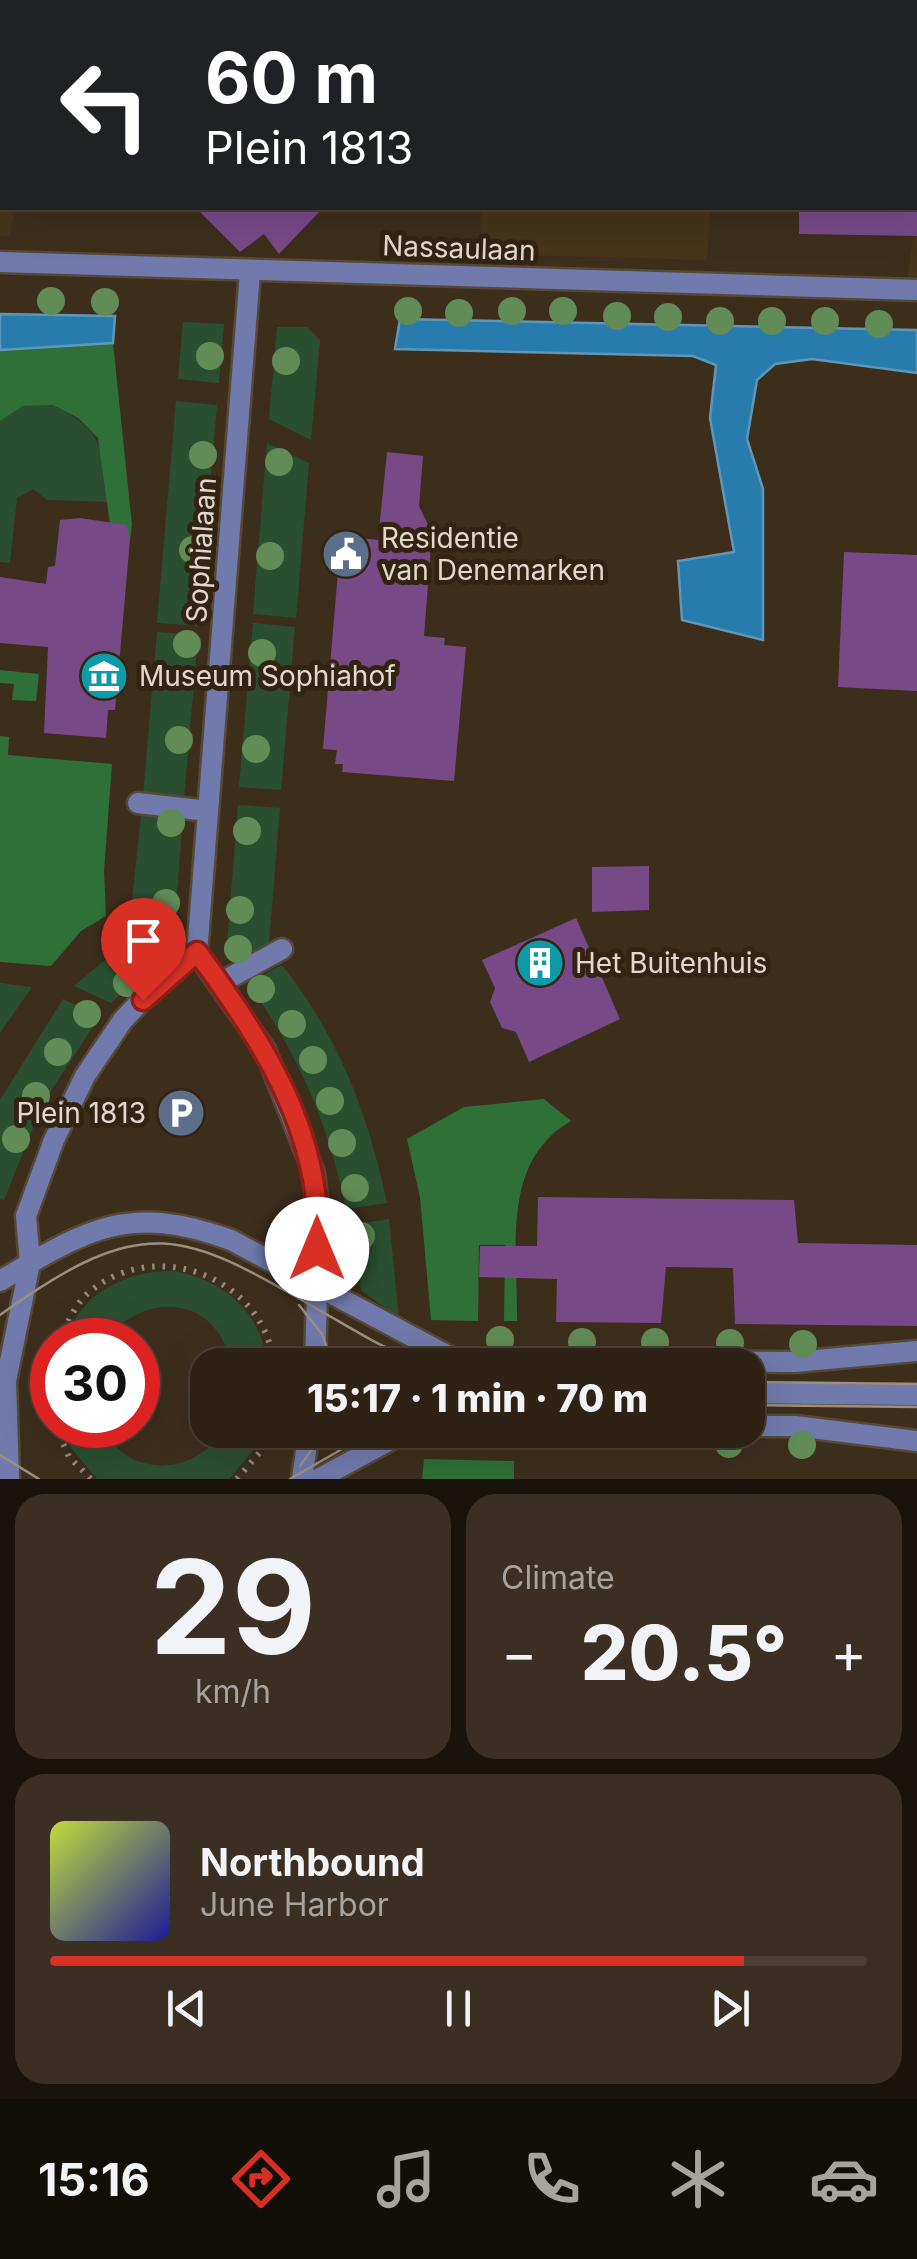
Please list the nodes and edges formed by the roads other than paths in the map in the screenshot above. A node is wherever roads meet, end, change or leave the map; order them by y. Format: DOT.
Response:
graph roads {
  1 [pos="0,262"];
  2 [pos="250,272"];
  3 [pos="917,290"];
  4 [pos="138,803"];
  5 [pos="208,812"];
  6 [pos="282,949"];
  7 [pos="197,952"];
  8 [pos="220,982"];
  9 [pos="30,1263"];
  10 [pos="0,1281"];
  11 [pos="314,1282"];
  12 [pos="315,1348"];
  13 [pos="430,1348"];
  14 [pos="917,1352"];
  15 [pos="765,1362"];
  16 [pos="765,1393"];
  17 [pos="917,1395"];
  18 [pos="765,1426"];
  19 [pos="917,1441"];
  20 [pos="306,1448"];
  21 [pos="375,1448"];
  22 [pos="9,1479"];
  23 [pos="302,1479"];
  24 [pos="318,1479"];
  1 -- 2 [label="street, Nassaulaan"];
  2 -- 3 [label="street, Nassaulaan"];
  2 -- 5 [label="street, Sophialaan"];
  4 -- 5 [label="street"];
  5 -- 7 [label="street, Sophialaan"];
  6 -- 8 [label="street"];
  7 -- 8 [label="street"];
  7 -- 9 [label="street"];
  8 -- 11 [label="street"];
  9 -- 10 [label="street"];
  9 -- 11 [label="street"];
  9 -- 22 [label="street"];
  11 -- 12 [label="street"];
  11 -- 13 [label="street"];
  14 -- 15 [label="street"];
  16 -- 17 [label="street"];
  18 -- 19 [label="street"];
  20 -- 23 [label="street"];
  21 -- 24 [label="street"];
}
